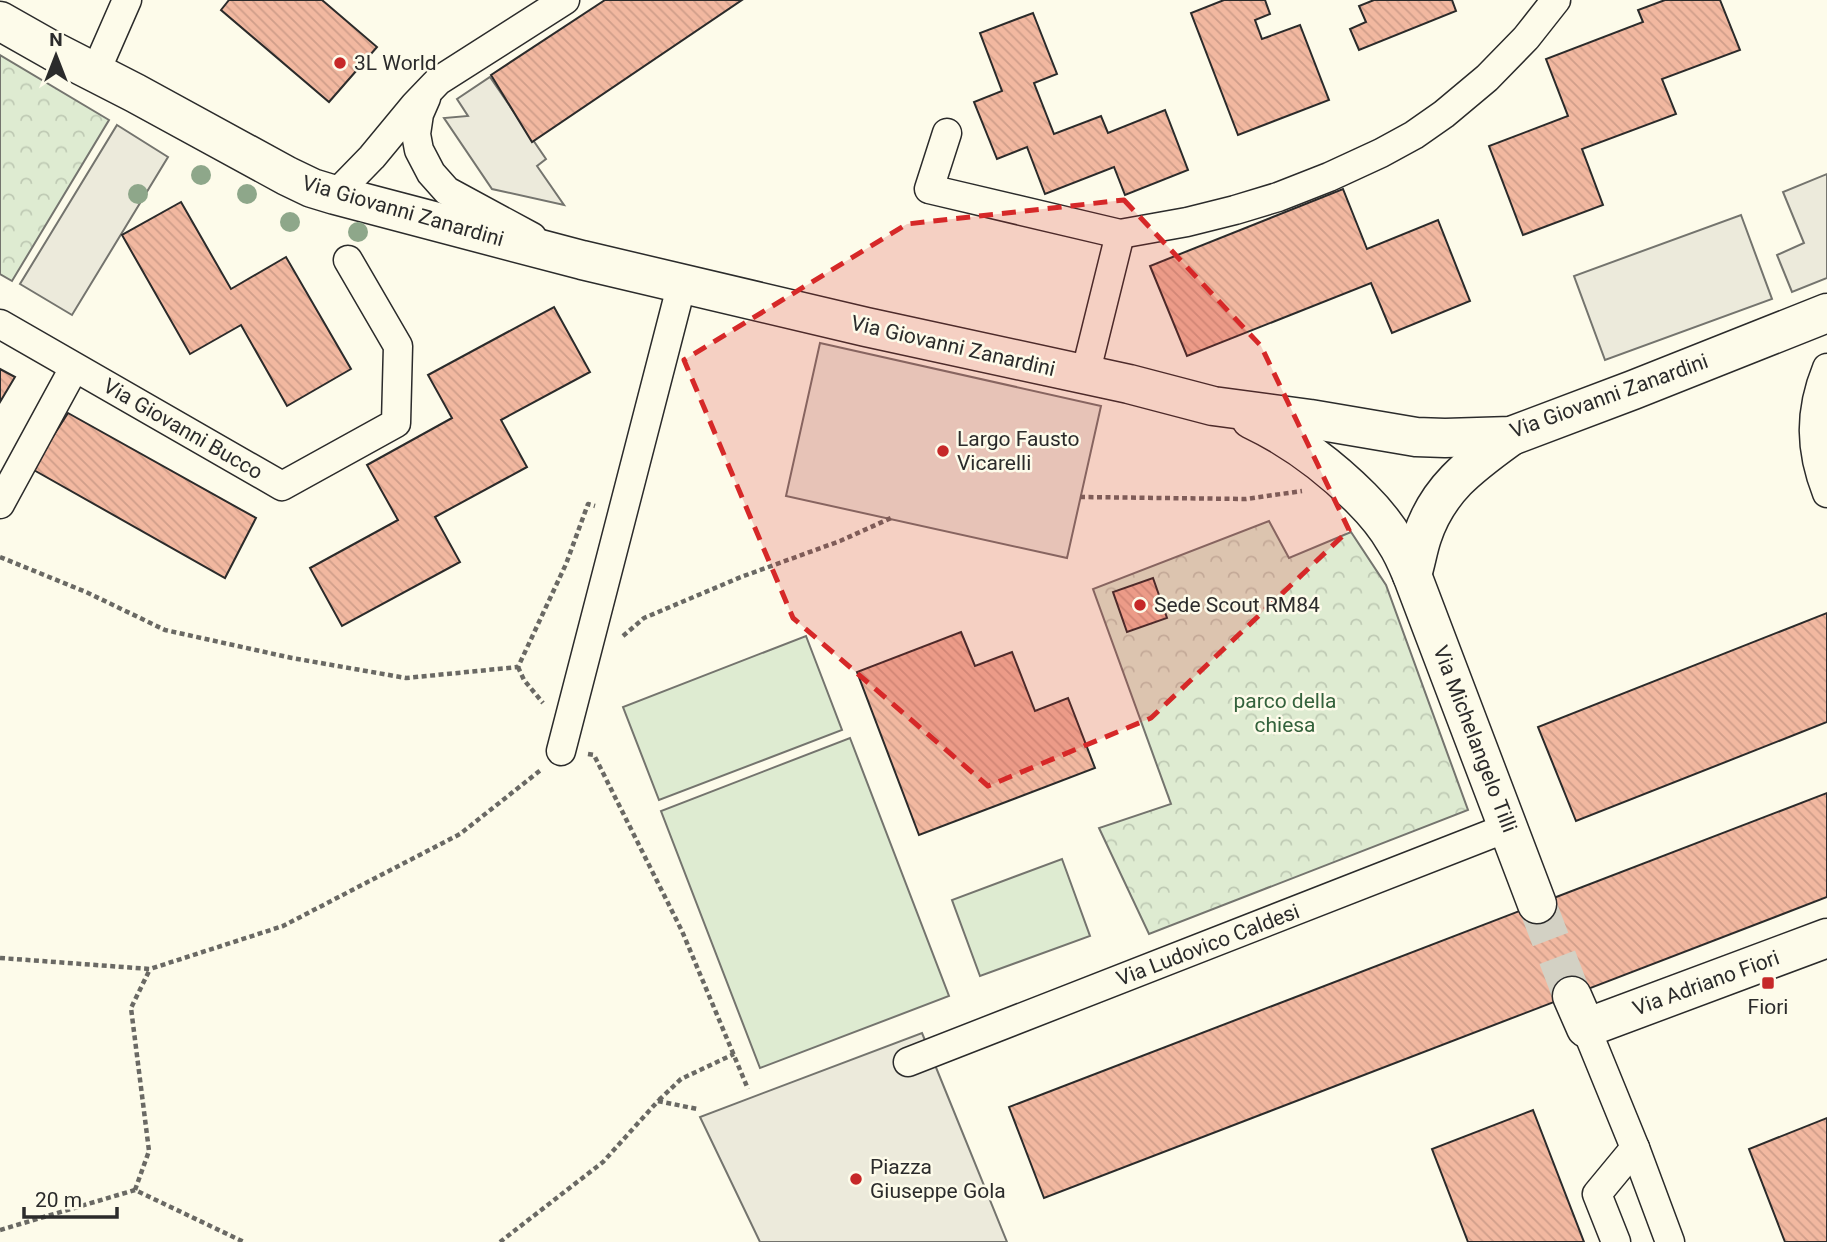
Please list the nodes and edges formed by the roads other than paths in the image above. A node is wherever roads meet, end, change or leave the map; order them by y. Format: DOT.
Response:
graph roads {
  1 [pos="127,0"];
  2 [pos="565,0"];
  3 [pos="1556,0"];
  4 [pos="0,21"];
  5 [pos="95,73"];
  6 [pos="430,89"];
  7 [pos="947,133"];
  8 [pos="335,195"];
  9 [pos="1120,234"];
  10 [pos="570,257"];
  11 [pos="348,260"];
  12 [pos="682,283"];
  13 [pos="1827,313"];
  14 [pos="0,324"];
  15 [pos="74,368"];
  16 [pos="1827,368"];
  17 [pos="1085,376"];
  18 [pos="1213,405"];
  19 [pos="1511,436"];
  20 [pos="1827,493"];
  21 [pos="0,504"];
  22 [pos="1412,575"];
  23 [pos="561,751"];
  24 [pos="1509,827"];
  25 [pos="1537,904"];
  26 [pos="1827,938"];
  27 [pos="1579,1012"];
  28 [pos="908,1062"];
  29 [pos="1635,1148"];
  30 [pos="1616,1242"];
  31 [pos="1670,1242"];
  1 -- 5 [label="street"];
  2 -- 6 [label="street"];
  3 -- 9 [label="street"];
  4 -- 5 [label="street, Via Giovanni Zanardini"];
  5 -- 8 [label="street, Via Giovanni Zanardini"];
  6 -- 8 [label="street"];
  6 -- 10 [label="street"];
  7 -- 9 [label="street"];
  8 -- 10 [label="street, Via Giovanni Zanardini"];
  9 -- 17 [label="street"];
  10 -- 12 [label="street, Via Giovanni Zanardini"];
  11 -- 15 [label="street, Via Giovanni Bucco"];
  12 -- 17 [label="street, Via Giovanni Zanardini"];
  12 -- 23 [label="street"];
  13 -- 19 [label="street, Via Giovanni Zanardini"];
  14 -- 15 [label="street, Via Giovanni Bucco"];
  15 -- 21 [label="street"];
  16 -- 20 [label="street"];
  17 -- 18 [label="street, Via Giovanni Zanardini"];
  18 -- 19 [label="street, Via Giovanni Zanardini"];
  18 -- 22 [label="street, Via Michelangelo Tilli"];
  19 -- 22 [label="street"];
  22 -- 24 [label="street, Via Michelangelo Tilli"];
  24 -- 25 [label="street, Via Michelangelo Tilli"];
  24 -- 28 [label="street, Via Ludovico Caldesi"];
  26 -- 27 [label="street, Via Adriano Fiori"];
  27 -- 29 [label="street"];
  29 -- 30 [label="street"];
  29 -- 31 [label="street"];
}
